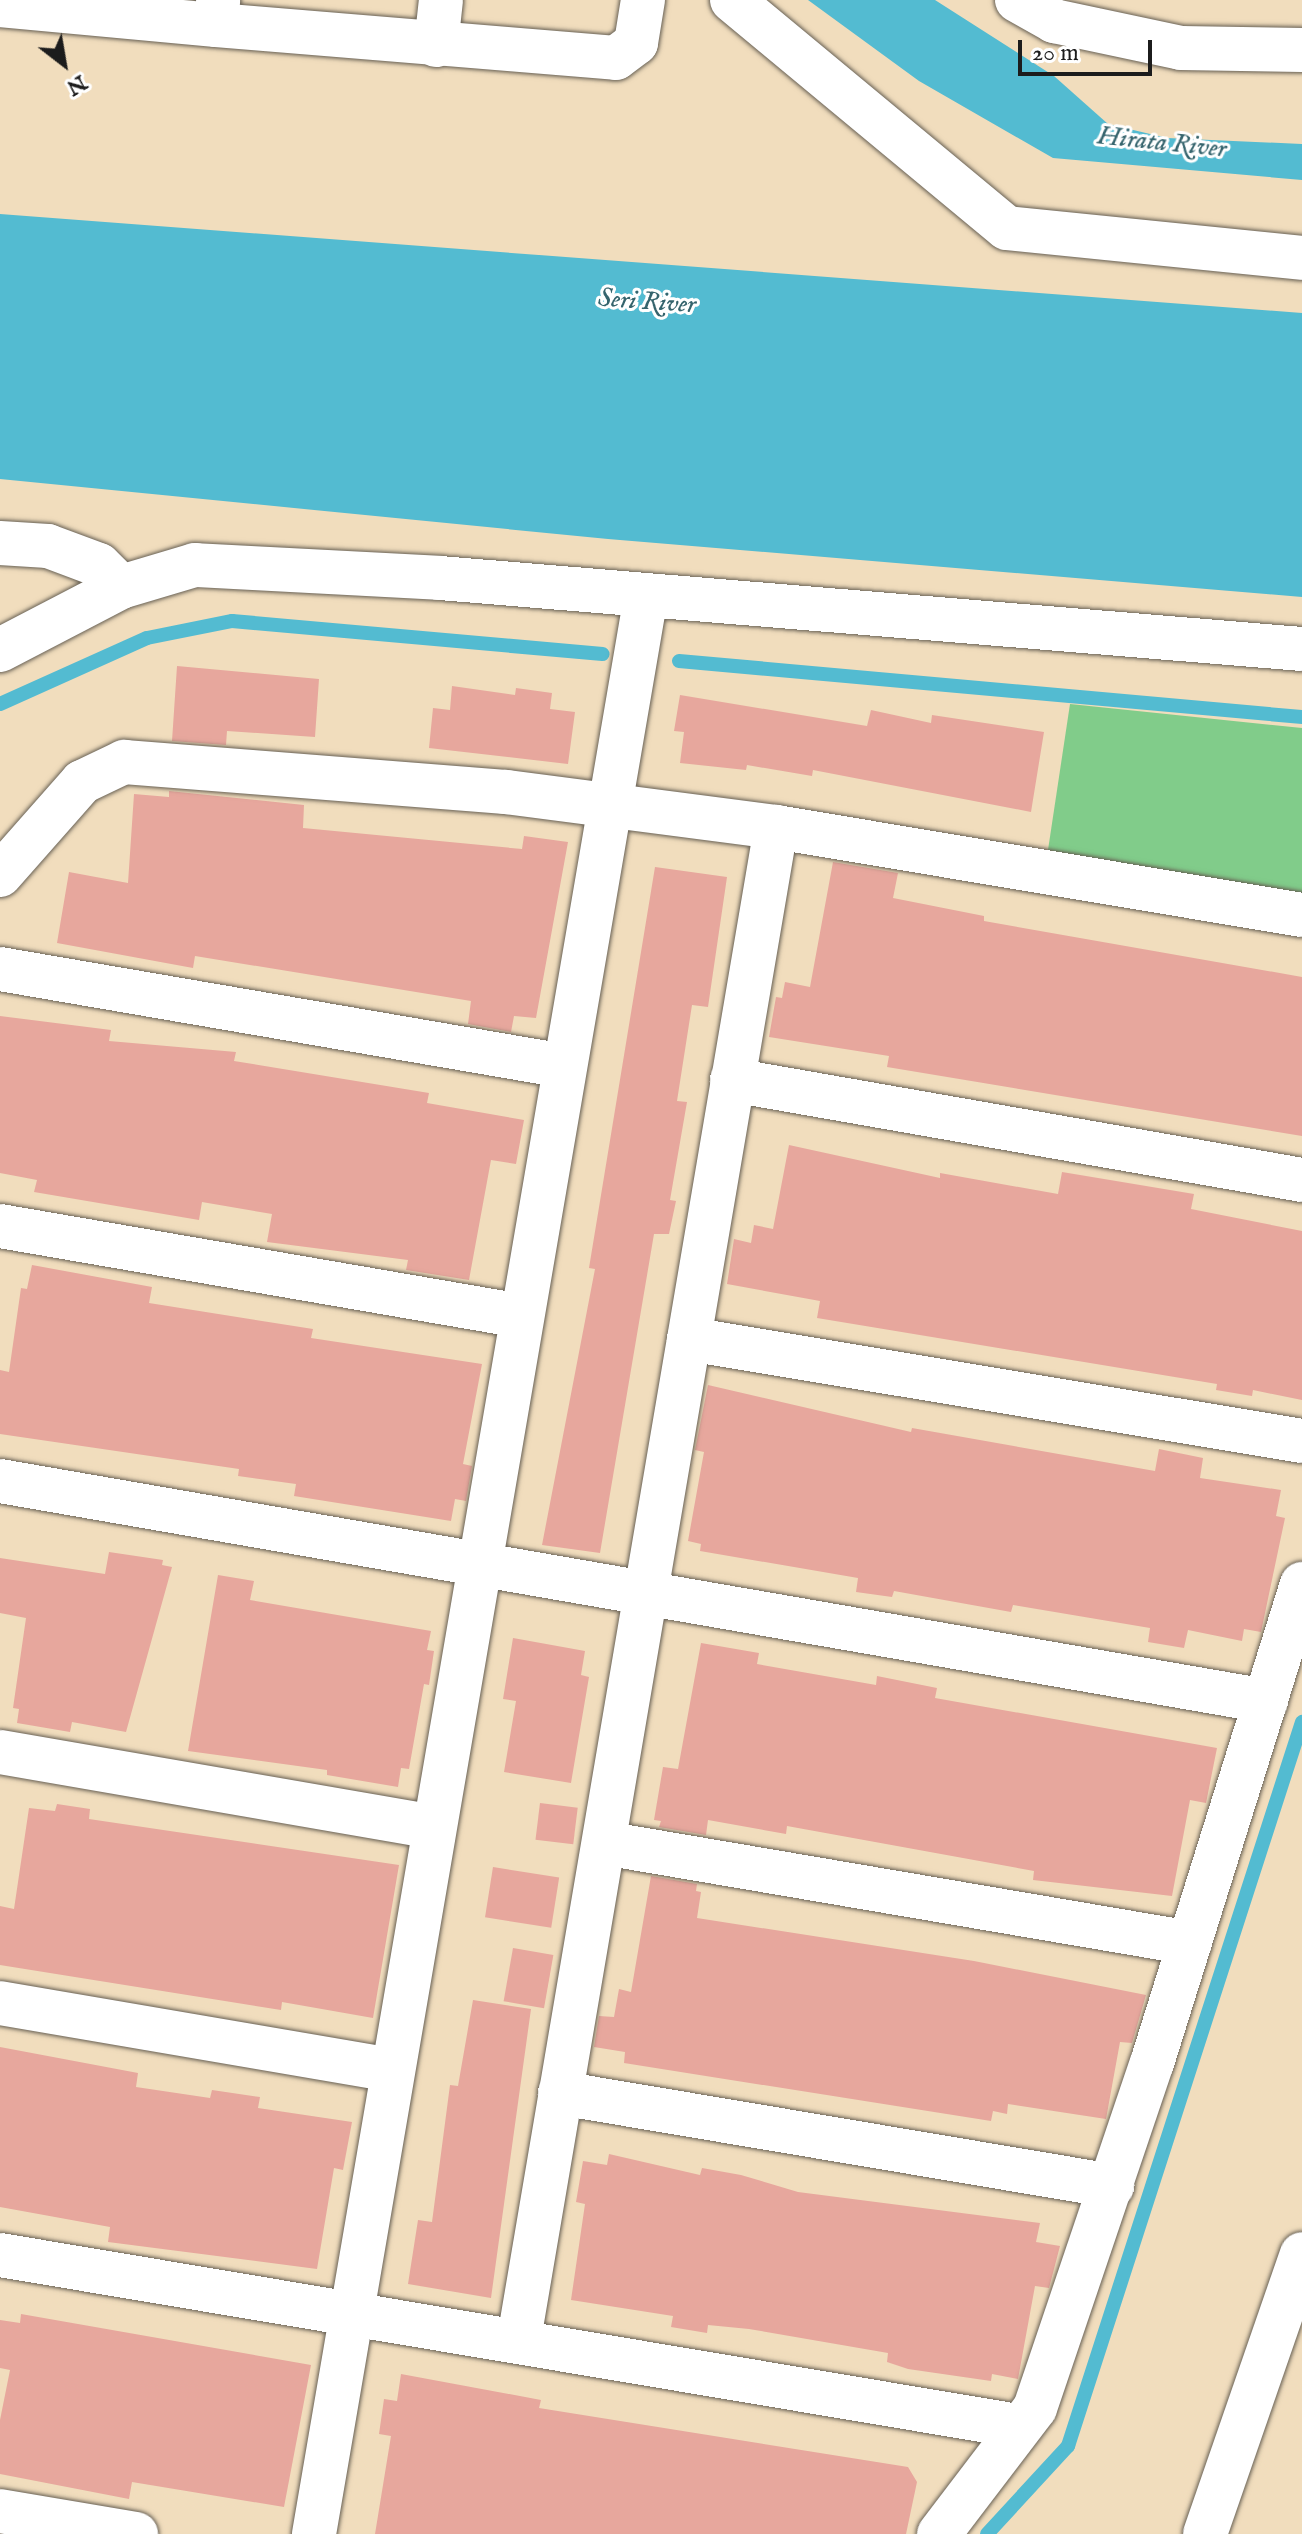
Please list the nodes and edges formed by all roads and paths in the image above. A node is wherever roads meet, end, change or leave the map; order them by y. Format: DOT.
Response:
graph roads {
  1 [pos="441,0"];
  2 [pos="643,0"];
  3 [pos="732,0"];
  4 [pos="1017,0"];
  5 [pos="0,5"];
  6 [pos="217,12"];
  7 [pos="436,45"];
  8 [pos="1302,50"];
  9 [pos="1302,258"];
  10 [pos="0,543"];
  11 [pos="121,587"];
  12 [pos="646,596"];
  13 [pos="1302,649"];
  14 [pos="0,650"];
  15 [pos="607,806"];
  16 [pos="776,827"];
  17 [pos="0,875"];
  18 [pos="1302,915"];
  19 [pos="0,969"];
  20 [pos="564,1066"];
  21 [pos="732,1080"];
  22 [pos="1302,1180"];
  23 [pos="0,1226"];
  24 [pos="521,1316"];
  25 [pos="689,1339"];
  26 [pos="1302,1441"];
  27 [pos="0,1481"];
  28 [pos="478,1564"];
  29 [pos="1302,1584"];
  30 [pos="646,1594"];
  31 [pos="1266,1701"];
  32 [pos="0,1752"];
  33 [pos="433,1827"];
  34 [pos="604,1843"];
  35 [pos="1190,1943"];
  36 [pos="0,2003"];
  37 [pos="391,2070"];
  38 [pos="560,2093"];
  39 [pos="1112,2186"];
  40 [pos="1302,2254"];
  41 [pos="0,2255"];
  42 [pos="349,2312"];
  43 [pos="519,2339"];
  44 [pos="1017,2426"];
  45 [pos="0,2511"];
  46 [pos="136,2534"];
  47 [pos="314,2534"];
  48 [pos="939,2534"];
  49 [pos="1205,2534"];
  1 -- 7 [label="street"];
  2 -- 7 [label="street"];
  3 -- 9 [label="street"];
  4 -- 8 [label="street"];
  5 -- 6 [label="street"];
  6 -- 7 [label="street"];
  10 -- 11 [label="street"];
  11 -- 12 [label="street"];
  11 -- 14 [label="street"];
  12 -- 13 [label="street"];
  12 -- 15 [label="street"];
  15 -- 16 [label="street"];
  15 -- 17 [label="street"];
  15 -- 20 [label="street"];
  16 -- 18 [label="street"];
  16 -- 21 [label="street"];
  19 -- 20 [label="street"];
  20 -- 24 [label="street"];
  21 -- 22 [label="street"];
  21 -- 25 [label="street"];
  23 -- 24 [label="street"];
  24 -- 28 [label="street"];
  25 -- 26 [label="street"];
  25 -- 30 [label="street"];
  27 -- 28 [label="street"];
  28 -- 30 [label="street"];
  28 -- 33 [label="street"];
  29 -- 31 [label="street"];
  30 -- 31 [label="street"];
  30 -- 34 [label="street"];
  31 -- 35 [label="street"];
  32 -- 33 [label="street"];
  33 -- 37 [label="street"];
  34 -- 35 [label="street"];
  34 -- 38 [label="street"];
  35 -- 39 [label="street"];
  36 -- 37 [label="street"];
  37 -- 42 [label="street"];
  38 -- 39 [label="street"];
  38 -- 43 [label="street"];
  39 -- 44 [label="street"];
  40 -- 49 [label="street"];
  41 -- 42 [label="street"];
  42 -- 43 [label="street"];
  42 -- 47 [label="street"];
  43 -- 44 [label="street"];
  44 -- 48 [label="street"];
  45 -- 46 [label="street"];
}
